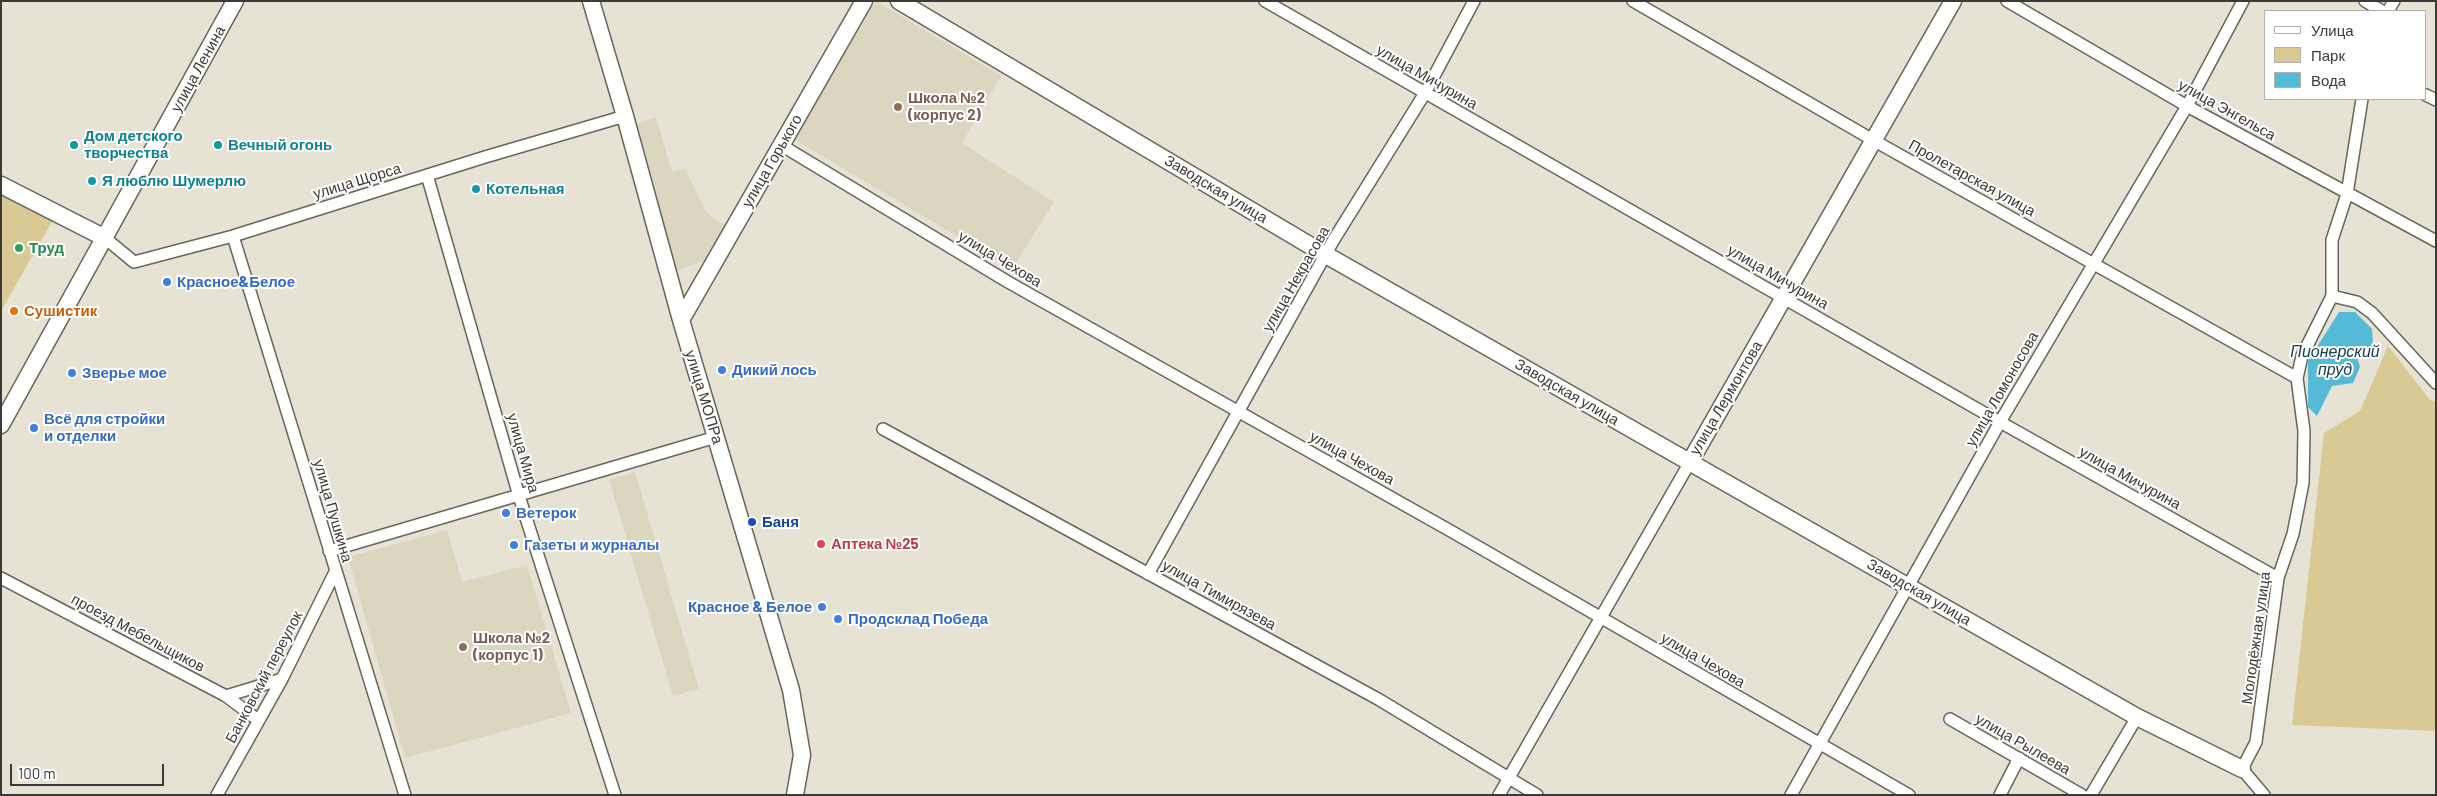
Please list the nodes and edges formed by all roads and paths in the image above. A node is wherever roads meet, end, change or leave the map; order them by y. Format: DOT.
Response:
graph roads {
  1 [pos="236,1"];
  2 [pos="590,1"];
  3 [pos="864,1"];
  4 [pos="899,1"];
  5 [pos="1265,1"];
  6 [pos="1474,1"];
  7 [pos="1634,1"];
  8 [pos="1953,1"];
  9 [pos="2006,1"];
  10 [pos="2243,1"];
  11 [pos="2365,1"];
  12 [pos="2380,10"];
  13 [pos="1424,93"];
  14 [pos="2362,100"];
  15 [pos="2186,106"];
  16 [pos="625,116"];
  17 [pos="1873,140"];
  18 [pos="782,145"];
  19 [pos="427,175"];
  20 [pos="1,185"];
  21 [pos="2347,194"];
  22 [pos="233,236"];
  23 [pos="105,238"];
  24 [pos="2436,241"];
  25 [pos="1326,255"];
  26 [pos="2095,263"];
  27 [pos="2332,296"];
  28 [pos="1784,298"];
  29 [pos="680,320"];
  30 [pos="2297,378"];
  31 [pos="2436,383"];
  32 [pos="7,401"];
  33 [pos="1238,411"];
  34 [pos="2000,422"];
  35 [pos="1,425"];
  36 [pos="883,430"];
  37 [pos="716,437"];
  38 [pos="1690,462"];
  39 [pos="519,496"];
  40 [pos="329,551"];
  41 [pos="335,572"];
  42 [pos="1148,574"];
  43 [pos="1,578"];
  44 [pos="2278,578"];
  45 [pos="1909,586"];
  46 [pos="1599,618"];
  47 [pos="282,679"];
  48 [pos="226,696"];
  49 [pos="2137,717"];
  50 [pos="1950,719"];
  51 [pos="258,720"];
  52 [pos="1820,744"];
  53 [pos="2019,758"];
  54 [pos="2242,768"];
  55 [pos="1508,778"];
  56 [pos="217,795"];
  57 [pos="405,795"];
  58 [pos="615,795"];
  59 [pos="795,795"];
  60 [pos="1499,795"];
  61 [pos="1537,795"];
  62 [pos="1791,795"];
  63 [pos="1909,795"];
  64 [pos="2000,795"];
  65 [pos="2082,795"];
  66 [pos="2091,795"];
  67 [pos="2264,795"];
  1 -- 23 [label="street, улица Ленина"];
  2 -- 16 [label="street, улица МОПРа"];
  3 -- 18 [label="street, улица Горького"];
  4 -- 25 [label="street, Заводская улица"];
  5 -- 13 [label="street, улица Мичурина"];
  6 -- 13 [label="street, улица Некрасова"];
  7 -- 17 [label="street, Пролетарская улица"];
  8 -- 17 [label="street, улица Лермонтова"];
  9 -- 15 [label="street, улица Энгельса"];
  10 -- 15 [label="street, улица Ломоносова"];
  11 -- 12 [label="street"];
  13 -- 25 [label="street, улица Некрасова"];
  13 -- 28 [label="street, улица Мичурина"];
  14 -- 21 [label="street, Молодёжная улица"];
  15 -- 21 [label="street, улица Энгельса"];
  15 -- 26 [label="street, улица Ломоносова"];
  16 -- 19 [label="street, улица Щорса"];
  16 -- 29 [label="street, улица МОПРа"];
  17 -- 26 [label="street, Пролетарская улица"];
  17 -- 28 [label="street, улица Лермонтова"];
  18 -- 29 [label="street, улица Горького"];
  18 -- 33 [label="street, улица Чехова"];
  19 -- 22 [label="street, улица Щорса"];
  19 -- 39 [label="street, улица Мира"];
  20 -- 23 [label="street"];
  21 -- 24 [label="street, улица Энгельса"];
  21 -- 27 [label="street, Молодёжная улица"];
  22 -- 23 [label="street, улица Щорса"];
  22 -- 40 [label="street, улица Пушкина"];
  23 -- 32 [label="street, улица Ленина"];
  25 -- 33 [label="street, улица Некрасова"];
  25 -- 38 [label="street, Заводская улица"];
  26 -- 30 [label="street, Пролетарская улица"];
  26 -- 34 [label="street, улица Ломоносова"];
  27 -- 30 [label="street, Молодёжная улица"];
  27 -- 31 [label="street"];
  28 -- 34 [label="street, улица Мичурина"];
  28 -- 38 [label="street, улица Лермонтова"];
  29 -- 37 [label="street, улица МОПРа"];
  30 -- 44 [label="street, Молодёжная улица"];
  32 -- 35 [label="street, улица Ленина"];
  33 -- 42 [label="street, улица Некрасова"];
  33 -- 46 [label="street, улица Чехова"];
  34 -- 44 [label="street, улица Мичурина"];
  34 -- 45 [label="street, улица Ломоносова"];
  36 -- 42 [label="street, улица Тимирязева"];
  37 -- 39 [label="street"];
  37 -- 59 [label="street, улица МОПРа"];
  38 -- 45 [label="street, Заводская улица"];
  38 -- 46 [label="street, улица Лермонтова"];
  39 -- 40 [label="street"];
  39 -- 58 [label="street, улица Мира"];
  40 -- 41 [label="street, улица Пушкина"];
  41 -- 47 [label="street, Банковский переулок"];
  41 -- 57 [label="street, улица Пушкина"];
  42 -- 55 [label="street, улица Тимирязева"];
  43 -- 48 [label="street, проезд Мебельщиков"];
  44 -- 54 [label="street, Молодёжная улица"];
  45 -- 49 [label="street, Заводская улица"];
  45 -- 52 [label="street, улица Ломоносова"];
  46 -- 52 [label="street, улица Чехова"];
  46 -- 55 [label="street, улица Лермонтова"];
  47 -- 48 [label="street"];
  47 -- 51 [label="street, Банковский переулок"];
  48 -- 51 [label="street, проезд Мебельщиков"];
  49 -- 54 [label="street, Заводская улица"];
  49 -- 66 [label="street"];
  50 -- 53 [label="street, улица Рылеева"];
  51 -- 56 [label="street, Банковский переулок"];
  52 -- 62 [label="street, улица Ломоносова"];
  52 -- 63 [label="street, улица Чехова"];
  53 -- 64 [label="street"];
  53 -- 65 [label="street, улица Рылеева"];
  54 -- 67 [label="street"];
  55 -- 60 [label="street, улица Лермонтова"];
  55 -- 61 [label="street, улица Тимирязева"];
}
